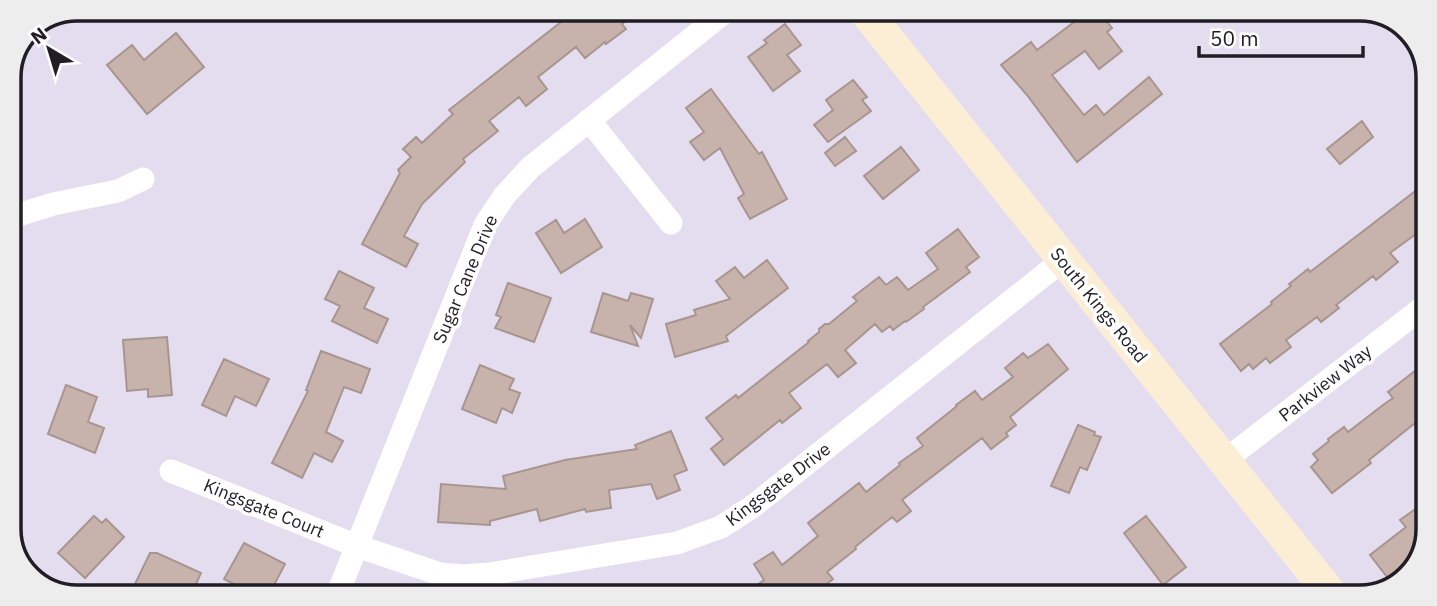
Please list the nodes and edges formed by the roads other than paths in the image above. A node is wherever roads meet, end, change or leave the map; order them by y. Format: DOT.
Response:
graph roads {
  1 [pos="713,21"];
  2 [pos="873,21"];
  3 [pos="589,120"];
  4 [pos="143,179"];
  5 [pos="21,214"];
  6 [pos="671,223"];
  7 [pos="1063,260"];
  8 [pos="1416,313"];
  9 [pos="1224,461"];
  10 [pos="172,471"];
  11 [pos="357,545"];
  12 [pos="341,585"];
  13 [pos="1322,585"];
  1 -- 3 [label="street, Sugar Cane Drive"];
  2 -- 7 [label="main road, South Kings Road"];
  3 -- 6 [label="street"];
  3 -- 11 [label="street, Sugar Cane Drive"];
  4 -- 5 [label="street"];
  7 -- 9 [label="main road, South Kings Road"];
  7 -- 11 [label="street, Kingsgate Drive"];
  8 -- 9 [label="street, Parkview Way"];
  9 -- 13 [label="main road, South Kings Road"];
  10 -- 11 [label="street, Kingsgate Court"];
  11 -- 12 [label="street, Sugar Cane Drive"];
}
